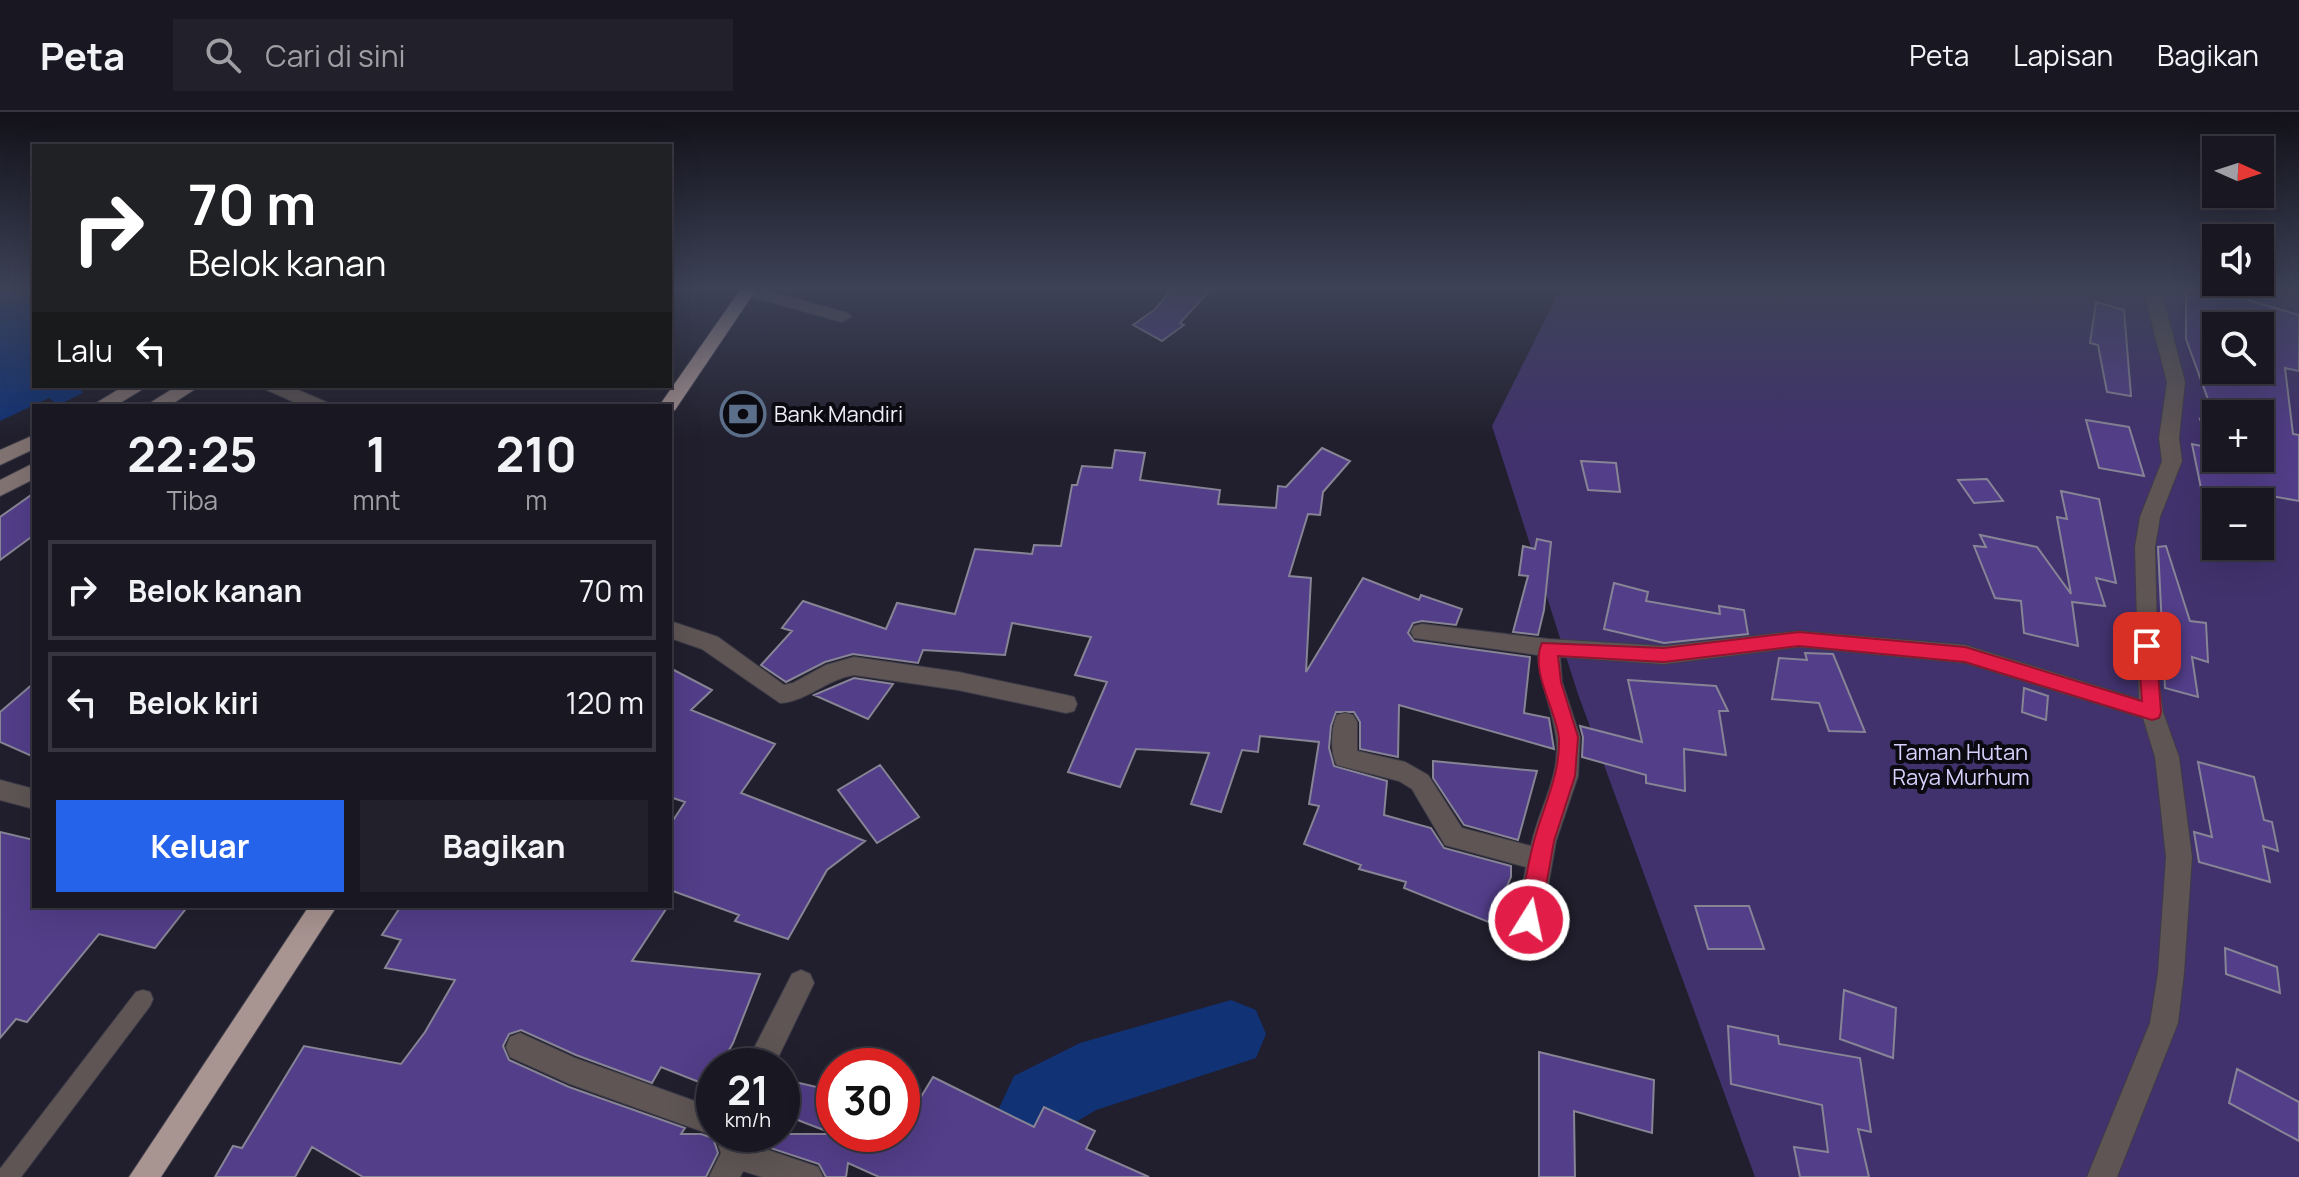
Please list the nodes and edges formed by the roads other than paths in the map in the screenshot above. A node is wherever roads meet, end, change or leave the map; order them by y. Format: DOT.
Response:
graph roads {
  1 [pos="714,340"];
  2 [pos="2164,340"];
  3 [pos="135,388"];
  4 [pos="187,388"];
  5 [pos="278,388"];
  6 [pos="104,404"];
  7 [pos="158,404"];
  8 [pos="314,404"];
  9 [pos="669,404"];
  10 [pos="32,442"];
  11 [pos="0,458"];
  12 [pos="32,473"];
  13 [pos="0,489"];
  14 [pos="672,630"];
  15 [pos="1422,632"];
  16 [pos="1548,648"];
  17 [pos="1066,704"];
  18 [pos="2152,712"];
  19 [pos="1345,722"];
  20 [pos="0,790"];
  21 [pos="32,798"];
  22 [pos="1540,860"];
  23 [pos="323,908"];
  24 [pos="1529,920"];
  25 [pos="801,983"];
  26 [pos="143,999"];
  27 [pos="520,1047"];
  28 [pos="768,1048"];
  29 [pos="696,1116"];
  30 [pos="730,1155"];
  31 [pos="8,1177"];
  32 [pos="144,1177"];
  33 [pos="808,1177"];
  34 [pos="2102,1177"];
  1 -- 9 [label="highway"];
  2 -- 18 [label="street"];
  3 -- 6 [label="main road"];
  4 -- 7 [label="main road"];
  5 -- 8 [label="street"];
  10 -- 11 [label="main road"];
  12 -- 13 [label="main road"];
  14 -- 17 [label="street"];
  15 -- 16 [label="street"];
  16 -- 18 [label="street"];
  16 -- 22 [label="street"];
  18 -- 34 [label="street"];
  19 -- 22 [label="street"];
  20 -- 21 [label="street"];
  22 -- 24 [label="street"];
  23 -- 32 [label="highway"];
  25 -- 28 [label="street"];
  26 -- 31 [label="lane"];
  27 -- 29 [label="street"];
  30 -- 33 [label="street"];
}
